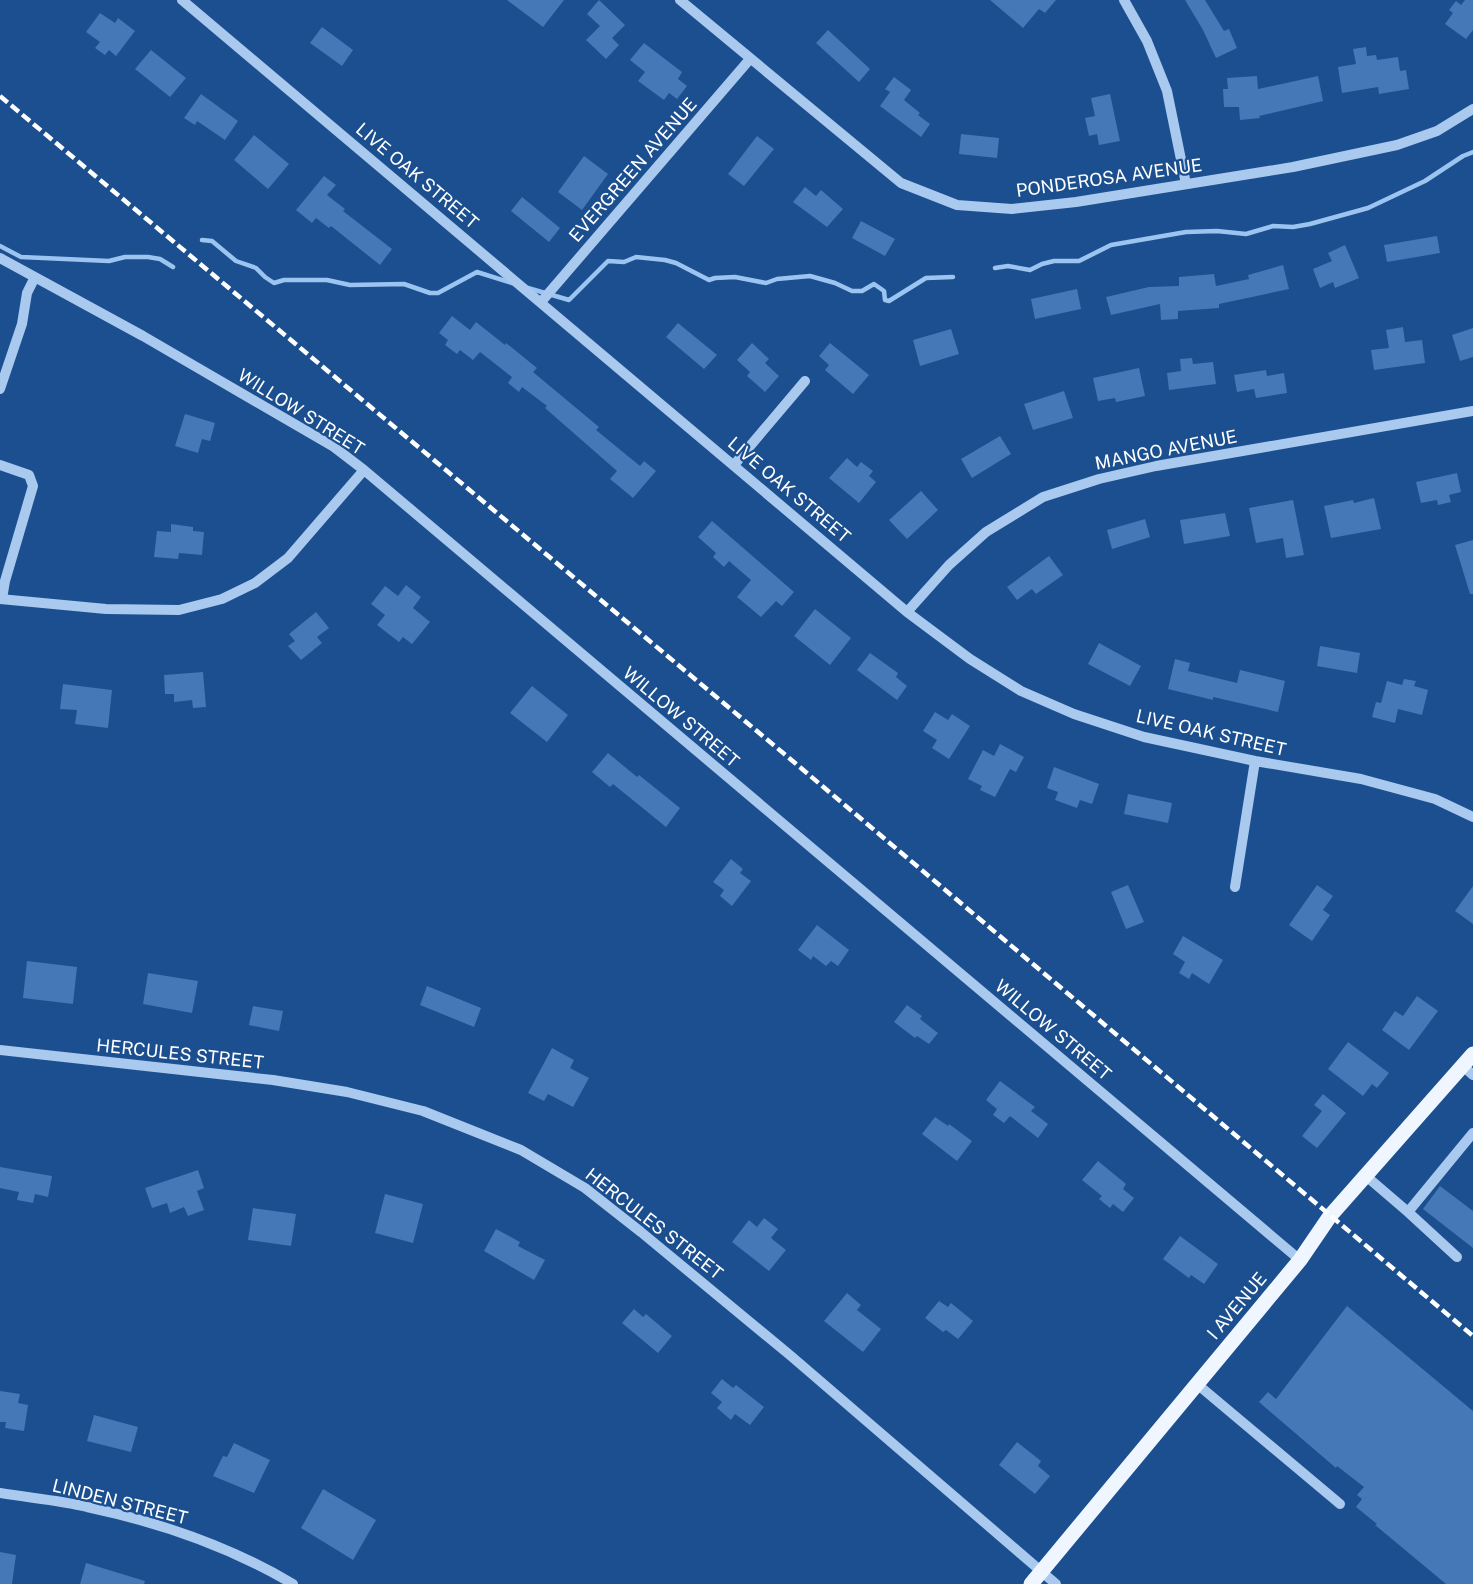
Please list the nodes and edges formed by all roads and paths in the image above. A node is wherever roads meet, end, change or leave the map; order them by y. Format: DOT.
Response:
graph roads {
  1 [pos="182,0"];
  2 [pos="680,0"];
  3 [pos="1124,0"];
  4 [pos="750,59"];
  5 [pos="1473,109"];
  6 [pos="1186,184"];
  7 [pos="0,258"];
  8 [pos="35,277"];
  9 [pos="541,302"];
  10 [pos="805,381"];
  11 [pos="0,389"];
  12 [pos="1473,411"];
  13 [pos="0,465"];
  14 [pos="734,465"];
  15 [pos="364,470"];
  16 [pos="1,599"];
  17 [pos="907,612"];
  18 [pos="1255,761"];
  19 [pos="1473,817"];
  20 [pos="1235,887"];
  21 [pos="0,1050"];
  22 [pos="1470,1065"];
  23 [pos="1473,1133"];
  24 [pos="1366,1176"];
  25 [pos="1408,1212"];
  26 [pos="1457,1257"];
  27 [pos="1300,1260"];
  28 [pos="1197,1384"];
  29 [pos="0,1493"];
  30 [pos="1340,1504"];
  31 [pos="1042,1572"];
  32 [pos="293,1584"];
  33 [pos="1031,1584"];
  34 [pos="1056,1584"];
  1 -- 9 [label="street, LIVE OAK STREET"];
  2 -- 4 [label="street, PONDEROSA AVENUE"];
  3 -- 6 [label="street"];
  4 -- 6 [label="street, PONDEROSA AVENUE"];
  4 -- 9 [label="street, EVERGREEN AVENUE"];
  5 -- 6 [label="street, PONDEROSA AVENUE"];
  7 -- 8 [label="street, WILLOW STREET"];
  8 -- 11 [label="street"];
  8 -- 15 [label="street, WILLOW STREET"];
  9 -- 14 [label="street, LIVE OAK STREET"];
  10 -- 14 [label="street"];
  12 -- 17 [label="street, MANGO AVENUE"];
  13 -- 16 [label="street"];
  14 -- 17 [label="street, LIVE OAK STREET"];
  15 -- 16 [label="street"];
  15 -- 27 [label="street, WILLOW STREET"];
  17 -- 18 [label="street, LIVE OAK STREET"];
  18 -- 19 [label="street, LIVE OAK STREET"];
  18 -- 20 [label="street"];
  21 -- 31 [label="street, HERCULES STREET"];
  22 -- 24 [label="main road, I AVENUE"];
  23 -- 25 [label="street"];
  24 -- 25 [label="street"];
  24 -- 27 [label="main road, I AVENUE"];
  25 -- 26 [label="street"];
  27 -- 28 [label="main road, I AVENUE"];
  28 -- 30 [label="street"];
  28 -- 31 [label="main road, I AVENUE"];
  29 -- 32 [label="street, LINDEN STREET"];
  31 -- 33 [label="main road, I AVENUE"];
  31 -- 34 [label="street, HERCULES STREET"];
}
